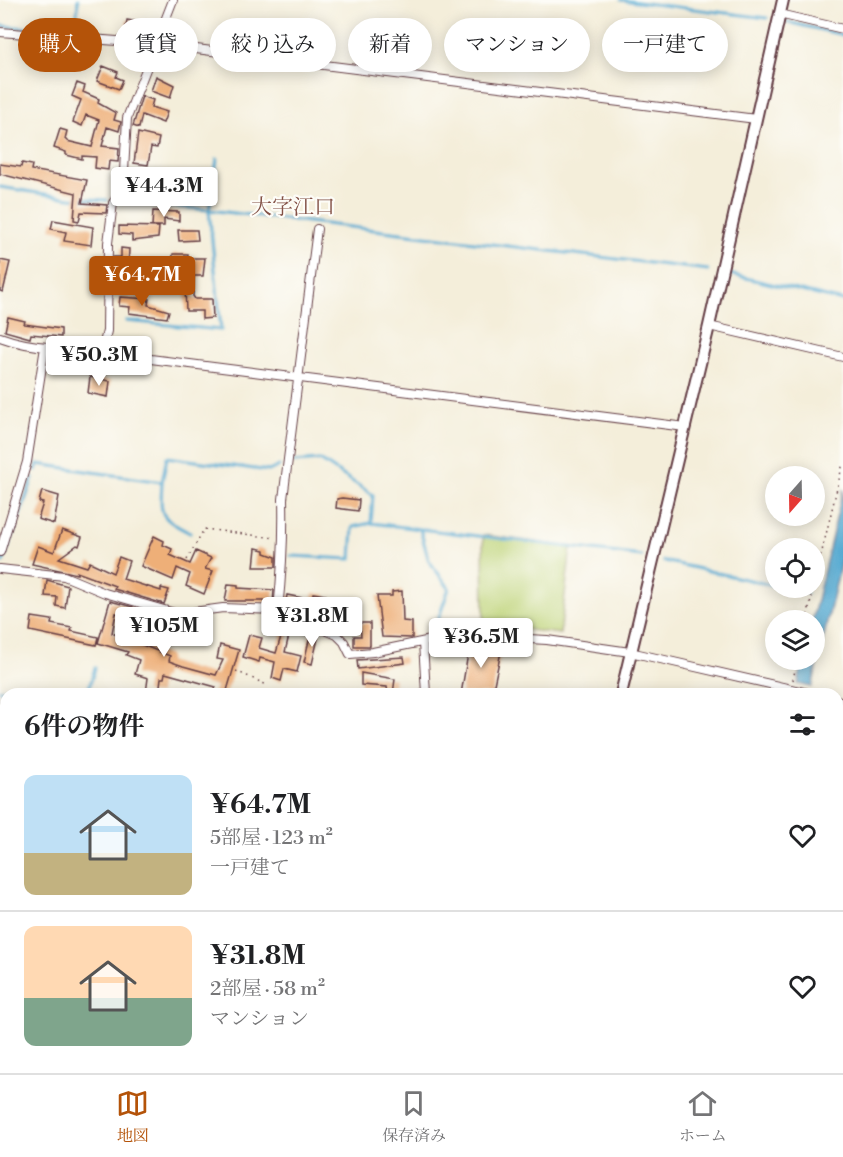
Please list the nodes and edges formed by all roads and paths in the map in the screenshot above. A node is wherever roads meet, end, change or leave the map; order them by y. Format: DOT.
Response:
graph roads {
  1 [pos="173,0"];
  2 [pos="783,0"];
  3 [pos="779,14"];
  4 [pos="166,18"];
  5 [pos="843,29"];
  6 [pos="0,32"];
  7 [pos="114,41"];
  8 [pos="198,49"];
  9 [pos="145,72"];
  10 [pos="756,119"];
  11 [pos="317,229"];
  12 [pos="709,326"];
  13 [pos="0,337"];
  14 [pos="104,343"];
  15 [pos="45,347"];
  16 [pos="843,357"];
  17 [pos="299,377"];
  18 [pos="685,427"];
  19 [pos="843,463"];
  20 [pos="282,539"];
  21 [pos="825,540"];
  22 [pos="0,552"];
  23 [pos="187,560"];
  24 [pos="0,569"];
  25 [pos="279,610"];
  26 [pos="423,642"];
  27 [pos="630,652"];
  28 [pos="795,670"];
  29 [pos="236,671"];
  30 [pos="267,685"];
  31 [pos="426,688"];
  32 [pos="622,688"];
  33 [pos="786,688"];
  34 [pos="790,688"];
  1 -- 4 [label="street"];
  2 -- 3 [label="street"];
  3 -- 5 [label="street"];
  3 -- 10 [label="street"];
  6 -- 7 [label="street"];
  8 -- 10 [label="street"];
  9 -- 14 [label="street"];
  10 -- 12 [label="street"];
  11 -- 17 [label="street"];
  12 -- 16 [label="street"];
  12 -- 18 [label="street"];
  13 -- 15 [label="street"];
  14 -- 15 [label="street"];
  14 -- 17 [label="street"];
  15 -- 22 [label="street"];
  17 -- 18 [label="street"];
  17 -- 20 [label="street"];
  18 -- 27 [label="street"];
  19 -- 21 [label="path"];
  20 -- 23 [label="path"];
  20 -- 25 [label="street"];
  24 -- 25 [label="street"];
  25 -- 26 [label="street"];
  26 -- 27 [label="street"];
  26 -- 31 [label="street"];
  27 -- 32 [label="street"];
  27 -- 33 [label="street"];
  28 -- 34 [label="path"];
  29 -- 30 [label="path"];
}
